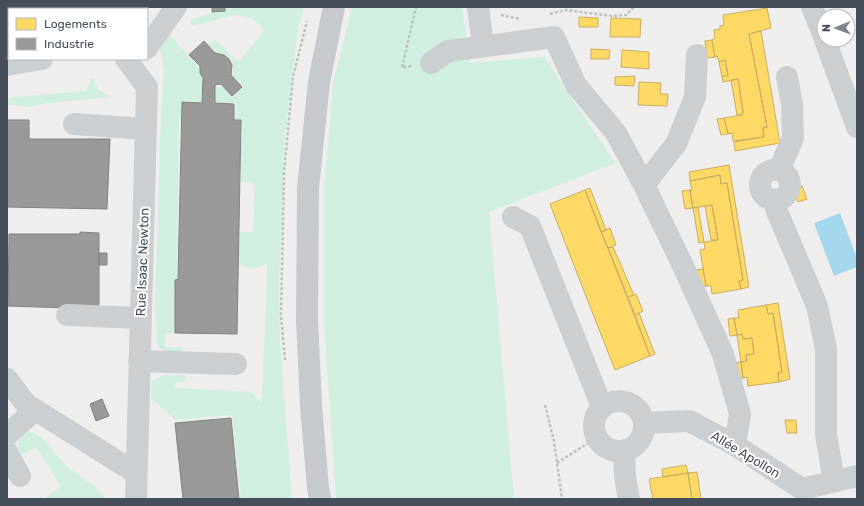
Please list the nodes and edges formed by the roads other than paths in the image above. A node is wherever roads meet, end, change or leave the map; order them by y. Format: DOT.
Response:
graph roads {
  1 [pos="176,7"];
  2 [pos="334,7"];
  3 [pos="478,7"];
  4 [pos="812,7"];
  5 [pos="816,17"];
  6 [pos="483,46"];
  7 [pos="148,47"];
  8 [pos="828,48"];
  9 [pos="697,55"];
  10 [pos="36,60"];
  11 [pos="132,62"];
  12 [pos="431,63"];
  13 [pos="7,65"];
  14 [pos="787,77"];
  15 [pos="74,124"];
  16 [pos="857,127"];
  17 [pos="146,129"];
  18 [pos="644,184"];
  19 [pos="513,217"];
  20 [pos="66,315"];
  21 [pos="140,318"];
  22 [pos="139,361"];
  23 [pos="236,364"];
  24 [pos="7,379"];
  25 [pos="602,408"];
  26 [pos="36,410"];
  27 [pos="644,423"];
  28 [pos="7,435"];
  29 [pos="735,445"];
  30 [pos="624,451"];
  31 [pos="7,452"];
  32 [pos="136,472"];
  33 [pos="20,476"];
  34 [pos="857,476"];
  35 [pos="834,481"];
  36 [pos="801,494"];
  37 [pos="319,495"];
  38 [pos="136,499"];
  39 [pos="629,499"];
  1 -- 7 [label="street"];
  2 -- 37 [label="main road"];
  3 -- 6 [label="street"];
  4 -- 5 [label="street"];
  6 -- 12 [label="street"];
  6 -- 18 [label="street"];
  8 -- 16 [label="street"];
  9 -- 18 [label="street"];
  10 -- 13 [label="street"];
  11 -- 17 [label="street, Rue Isaac Newton"];
  14 -- 35 [label="street"];
  15 -- 17 [label="street"];
  17 -- 21 [label="street, Rue Isaac Newton"];
  18 -- 29 [label="street"];
  19 -- 25 [label="street"];
  20 -- 21 [label="street"];
  21 -- 22 [label="street, Rue Isaac Newton"];
  22 -- 23 [label="street"];
  22 -- 32 [label="street, Rue Isaac Newton"];
  24 -- 26 [label="street"];
  25 -- 27 [label="street"];
  25 -- 30 [label="street"];
  26 -- 28 [label="street"];
  26 -- 32 [label="street"];
  27 -- 29 [label="street, Allée Apollon"];
  27 -- 30 [label="street"];
  29 -- 36 [label="street, Allée Apollon"];
  30 -- 39 [label="street"];
  31 -- 33 [label="street"];
  32 -- 38 [label="street, Rue Isaac Newton"];
  34 -- 35 [label="street, Allée Apollon"];
  35 -- 36 [label="street, Allée Apollon"];
}
